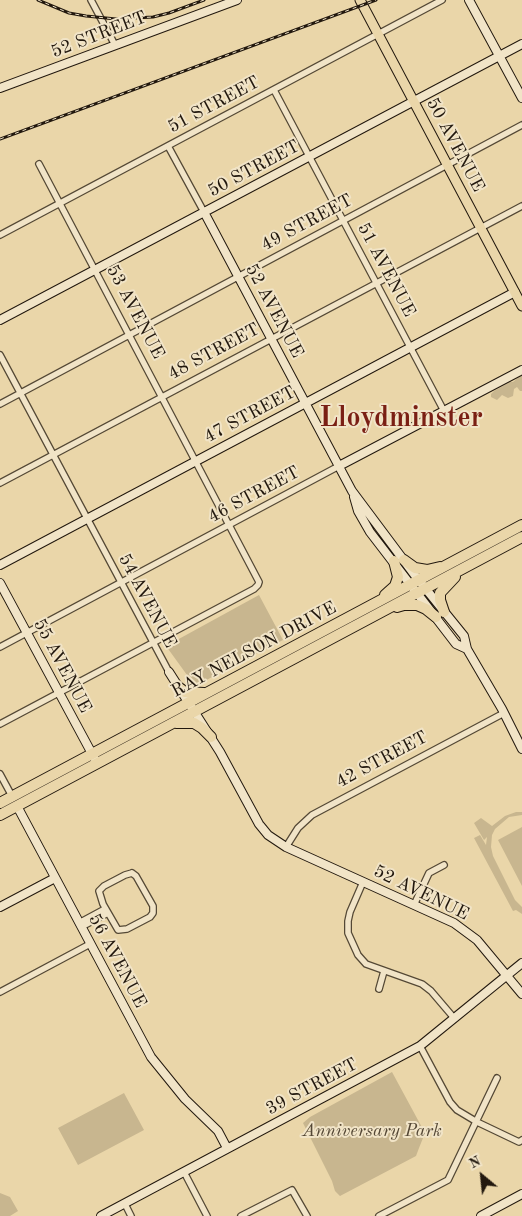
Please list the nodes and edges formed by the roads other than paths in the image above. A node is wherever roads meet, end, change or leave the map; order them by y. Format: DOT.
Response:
graph roads {
  1 [pos="91,0"];
  2 [pos="237,0"];
  3 [pos="360,0"];
  4 [pos="442,0"];
  5 [pos="470,0"];
  6 [pos="378,34"];
  7 [pos="522,44"];
  8 [pos="115,45"];
  9 [pos="500,56"];
  10 [pos="0,88"];
  11 [pos="274,90"];
  12 [pos="522,98"];
  13 [pos="414,101"];
  14 [pos="522,125"];
  15 [pos="168,146"];
  16 [pos="309,157"];
  17 [pos="39,164"];
  18 [pos="447,165"];
  19 [pos="60,203"];
  20 [pos="522,206"];
  21 [pos="204,212"];
  22 [pos="343,221"];
  23 [pos="481,228"];
  24 [pos="0,235"];
  25 [pos="95,270"];
  26 [pos="238,276"];
  27 [pos="376,283"];
  28 [pos="515,292"];
  29 [pos="522,306"];
  30 [pos="0,320"];
  31 [pos="130,334"];
  32 [pos="271,339"];
  33 [pos="411,347"];
  34 [pos="0,355"];
  35 [pos="522,370"];
  36 [pos="20,393"];
  37 [pos="162,397"];
  38 [pos="305,403"];
  39 [pos="0,404"];
  40 [pos="444,411"];
  41 [pos="53,455"];
  42 [pos="196,461"];
  43 [pos="339,466"];
  44 [pos="0,483"];
  45 [pos="87,519"];
  46 [pos="230,524"];
  47 [pos="522,525"];
  48 [pos="522,538"];
  49 [pos="399,560"];
  50 [pos="0,566"];
  51 [pos="448,566"];
  52 [pos="464,568"];
  53 [pos="121,582"];
  54 [pos="0,583"];
  55 [pos="419,587"];
  56 [pos="374,605"];
  57 [pos="384,611"];
  58 [pos="440,614"];
  59 [pos="355,626"];
  60 [pos="27,632"];
  61 [pos="347,637"];
  62 [pos="153,643"];
  63 [pos="0,647"];
  64 [pos="169,672"];
  65 [pos="178,687"];
  66 [pos="208,692"];
  67 [pos="59,693"];
  68 [pos="191,707"];
  69 [pos="504,713"];
  70 [pos="172,723"];
  71 [pos="0,724"];
  72 [pos="211,738"];
  73 [pos="522,749"];
  74 [pos="94,759"];
  75 [pos="0,774"];
  76 [pos="15,801"];
  77 [pos="0,803"];
  78 [pos="0,815"];
  79 [pos="286,847"];
  80 [pos="444,865"];
  81 [pos="55,878"];
  82 [pos="363,882"];
  83 [pos="414,905"];
  84 [pos="0,907"];
  85 [pos="106,911"];
  86 [pos="80,925"];
  87 [pos="90,944"];
  88 [pos="522,963"];
  89 [pos="384,971"];
  90 [pos="506,975"];
  91 [pos="379,989"];
  92 [pos="0,992"];
  93 [pos="522,994"];
  94 [pos="454,1018"];
  95 [pos="420,1046"];
  96 [pos="497,1078"];
  97 [pos="477,1122"];
  98 [pos="520,1141"];
  99 [pos="228,1148"];
  100 [pos="184,1172"];
  101 [pos="522,1194"];
  102 [pos="125,1204"];
  103 [pos="101,1216"];
  104 [pos="131,1216"];
  105 [pos="207,1216"];
  106 [pos="240,1216"];
  107 [pos="307,1216"];
  108 [pos="379,1216"];
  109 [pos="481,1216"];
  1 -- 8 [label="street"];
  2 -- 8 [label="street, 52 STREET"];
  3 -- 6 [label="main road, 50 AVENUE"];
  4 -- 6 [label="street, 51 STREET"];
  5 -- 9 [label="street"];
  6 -- 11 [label="street, 51 STREET"];
  6 -- 13 [label="main road, 50 AVENUE"];
  7 -- 9 [label="street, 50 STREET"];
  8 -- 10 [label="street, 52 STREET"];
  9 -- 12 [label="street"];
  9 -- 13 [label="street, 50 STREET"];
  11 -- 15 [label="street, 51 STREET"];
  11 -- 16 [label="street, 51 AVENUE"];
  13 -- 16 [label="street, 50 STREET"];
  13 -- 18 [label="main road, 50 AVENUE"];
  14 -- 18 [label="street, 49 STREET"];
  15 -- 19 [label="street, 51 STREET"];
  15 -- 21 [label="street, 52 AVENUE"];
  16 -- 21 [label="street, 50 STREET"];
  16 -- 22 [label="street, 51 AVENUE"];
  17 -- 19 [label="street, 53 AVENUE"];
  18 -- 22 [label="street, 49 STREET"];
  18 -- 23 [label="main road, 50 AVENUE"];
  19 -- 24 [label="street, 51 STREET"];
  19 -- 25 [label="street, 53 AVENUE"];
  20 -- 23 [label="street, 48 STREET"];
  21 -- 25 [label="street, 50 STREET"];
  21 -- 26 [label="street, 52 AVENUE"];
  22 -- 26 [label="street, 49 STREET"];
  22 -- 27 [label="street, 51 AVENUE"];
  23 -- 27 [label="street, 48 STREET"];
  23 -- 28 [label="main road, 50 AVENUE"];
  25 -- 30 [label="street, 50 STREET"];
  25 -- 31 [label="street, 53 AVENUE"];
  26 -- 31 [label="street, 49 STREET"];
  26 -- 32 [label="street, 52 AVENUE"];
  27 -- 32 [label="street, 48 STREET"];
  27 -- 33 [label="street, 51 AVENUE"];
  28 -- 29 [label="main road, 50 AVENUE"];
  28 -- 33 [label="street, 47 STREET"];
  31 -- 36 [label="street, 49 STREET"];
  31 -- 37 [label="street, 53 AVENUE"];
  32 -- 37 [label="street, 48 STREET"];
  32 -- 38 [label="street, 52 AVENUE"];
  33 -- 38 [label="street, 47 STREET"];
  33 -- 40 [label="street, 51 AVENUE"];
  34 -- 36 [label="street, 54 AVENUE"];
  35 -- 40 [label="street, 46 STREET"];
  36 -- 39 [label="street, 49 STREET"];
  36 -- 41 [label="street, 54 AVENUE"];
  37 -- 41 [label="street, 48 STREET"];
  37 -- 42 [label="street, 53 AVENUE"];
  38 -- 42 [label="street, 47 STREET"];
  38 -- 43 [label="street, 52 AVENUE"];
  40 -- 43 [label="street, 46 STREET"];
  41 -- 44 [label="street, 48 STREET"];
  41 -- 45 [label="street, 54 AVENUE"];
  42 -- 45 [label="street, 47 STREET"];
  42 -- 46 [label="street, 53 AVENUE"];
  43 -- 46 [label="street, 46 STREET"];
  43 -- 49 [label="street, 52 AVENUE"];
  45 -- 50 [label="street, 47 STREET"];
  45 -- 53 [label="street, 54 AVENUE"];
  46 -- 53 [label="street, 46 STREET"];
  46 -- 62 [label="street, 53 AVENUE"];
  47 -- 51 [label="highway, RAY NELSON DRIVE"];
  48 -- 52 [label="highway, RAY NELSON DRIVE"];
  49 -- 51 [label="highway"];
  49 -- 55 [label="street, 52 AVENUE"];
  49 -- 56 [label="highway"];
  51 -- 55 [label="highway, RAY NELSON DRIVE"];
  52 -- 55 [label="highway, RAY NELSON DRIVE"];
  52 -- 58 [label="highway"];
  53 -- 60 [label="street, 46 STREET"];
  53 -- 62 [label="street, 54 AVENUE"];
  54 -- 60 [label="street, 55 AVENUE"];
  55 -- 56 [label="highway, RAY NELSON DRIVE"];
  55 -- 57 [label="highway, RAY NELSON DRIVE"];
  55 -- 58 [label="street, 52 AVENUE"];
  56 -- 66 [label="highway, RAY NELSON DRIVE"];
  57 -- 58 [label="highway"];
  57 -- 59 [label="highway, RAY NELSON DRIVE"];
  58 -- 69 [label="street, 52 AVENUE"];
  59 -- 61 [label="highway"];
  59 -- 68 [label="highway, RAY NELSON DRIVE"];
  60 -- 63 [label="street, 46 STREET"];
  60 -- 67 [label="street, 55 AVENUE"];
  62 -- 64 [label="street, 54 AVENUE"];
  62 -- 67 [label="street"];
  64 -- 65 [label="street, 54 AVENUE"];
  65 -- 66 [label="highway"];
  65 -- 68 [label="street, 54 AVENUE"];
  66 -- 68 [label="highway, RAY NELSON DRIVE"];
  67 -- 71 [label="street"];
  67 -- 74 [label="street, 55 AVENUE"];
  68 -- 70 [label="highway, RAY NELSON DRIVE"];
  68 -- 72 [label="street, 54 AVENUE"];
  68 -- 74 [label="highway, RAY NELSON DRIVE"];
  69 -- 73 [label="street, 52 AVENUE"];
  69 -- 79 [label="street, 42 STREET"];
  70 -- 72 [label="highway"];
  70 -- 74 [label="highway, RAY NELSON DRIVE"];
  72 -- 79 [label="street, 54 AVENUE"];
  74 -- 76 [label="highway, RAY NELSON DRIVE"];
  75 -- 76 [label="street, 56 AVENUE"];
  76 -- 77 [label="highway, RAY NELSON DRIVE"];
  76 -- 78 [label="highway, RAY NELSON DRIVE"];
  76 -- 81 [label="street, 56 AVENUE"];
  79 -- 82 [label="street, 52 AVENUE"];
  80 -- 83 [label="street"];
  81 -- 84 [label="street"];
  81 -- 86 [label="street, 56 AVENUE"];
  82 -- 83 [label="street, 52 AVENUE"];
  82 -- 89 [label="street"];
  83 -- 90 [label="street, 52 AVENUE"];
  85 -- 85 [label="street"];
  85 -- 86 [label="street"];
  86 -- 87 [label="street, 56 AVENUE"];
  87 -- 92 [label="street"];
  87 -- 99 [label="street, 56 AVENUE"];
  88 -- 90 [label="street, 39 STREET"];
  89 -- 91 [label="street"];
  89 -- 94 [label="street"];
  90 -- 93 [label="street, 52 AVENUE"];
  90 -- 94 [label="street, 39 STREET"];
  94 -- 95 [label="street, 39 STREET"];
  95 -- 97 [label="street"];
  95 -- 99 [label="street, 39 STREET"];
  96 -- 97 [label="street"];
  97 -- 98 [label="street"];
  97 -- 108 [label="street"];
  99 -- 100 [label="street, 39 STREET"];
  100 -- 102 [label="street, 39 STREET"];
  100 -- 105 [label="street"];
  101 -- 109 [label="street"];
  102 -- 103 [label="street, 39 STREET"];
  102 -- 104 [label="street"];
  106 -- 107 [label="street"];
}
